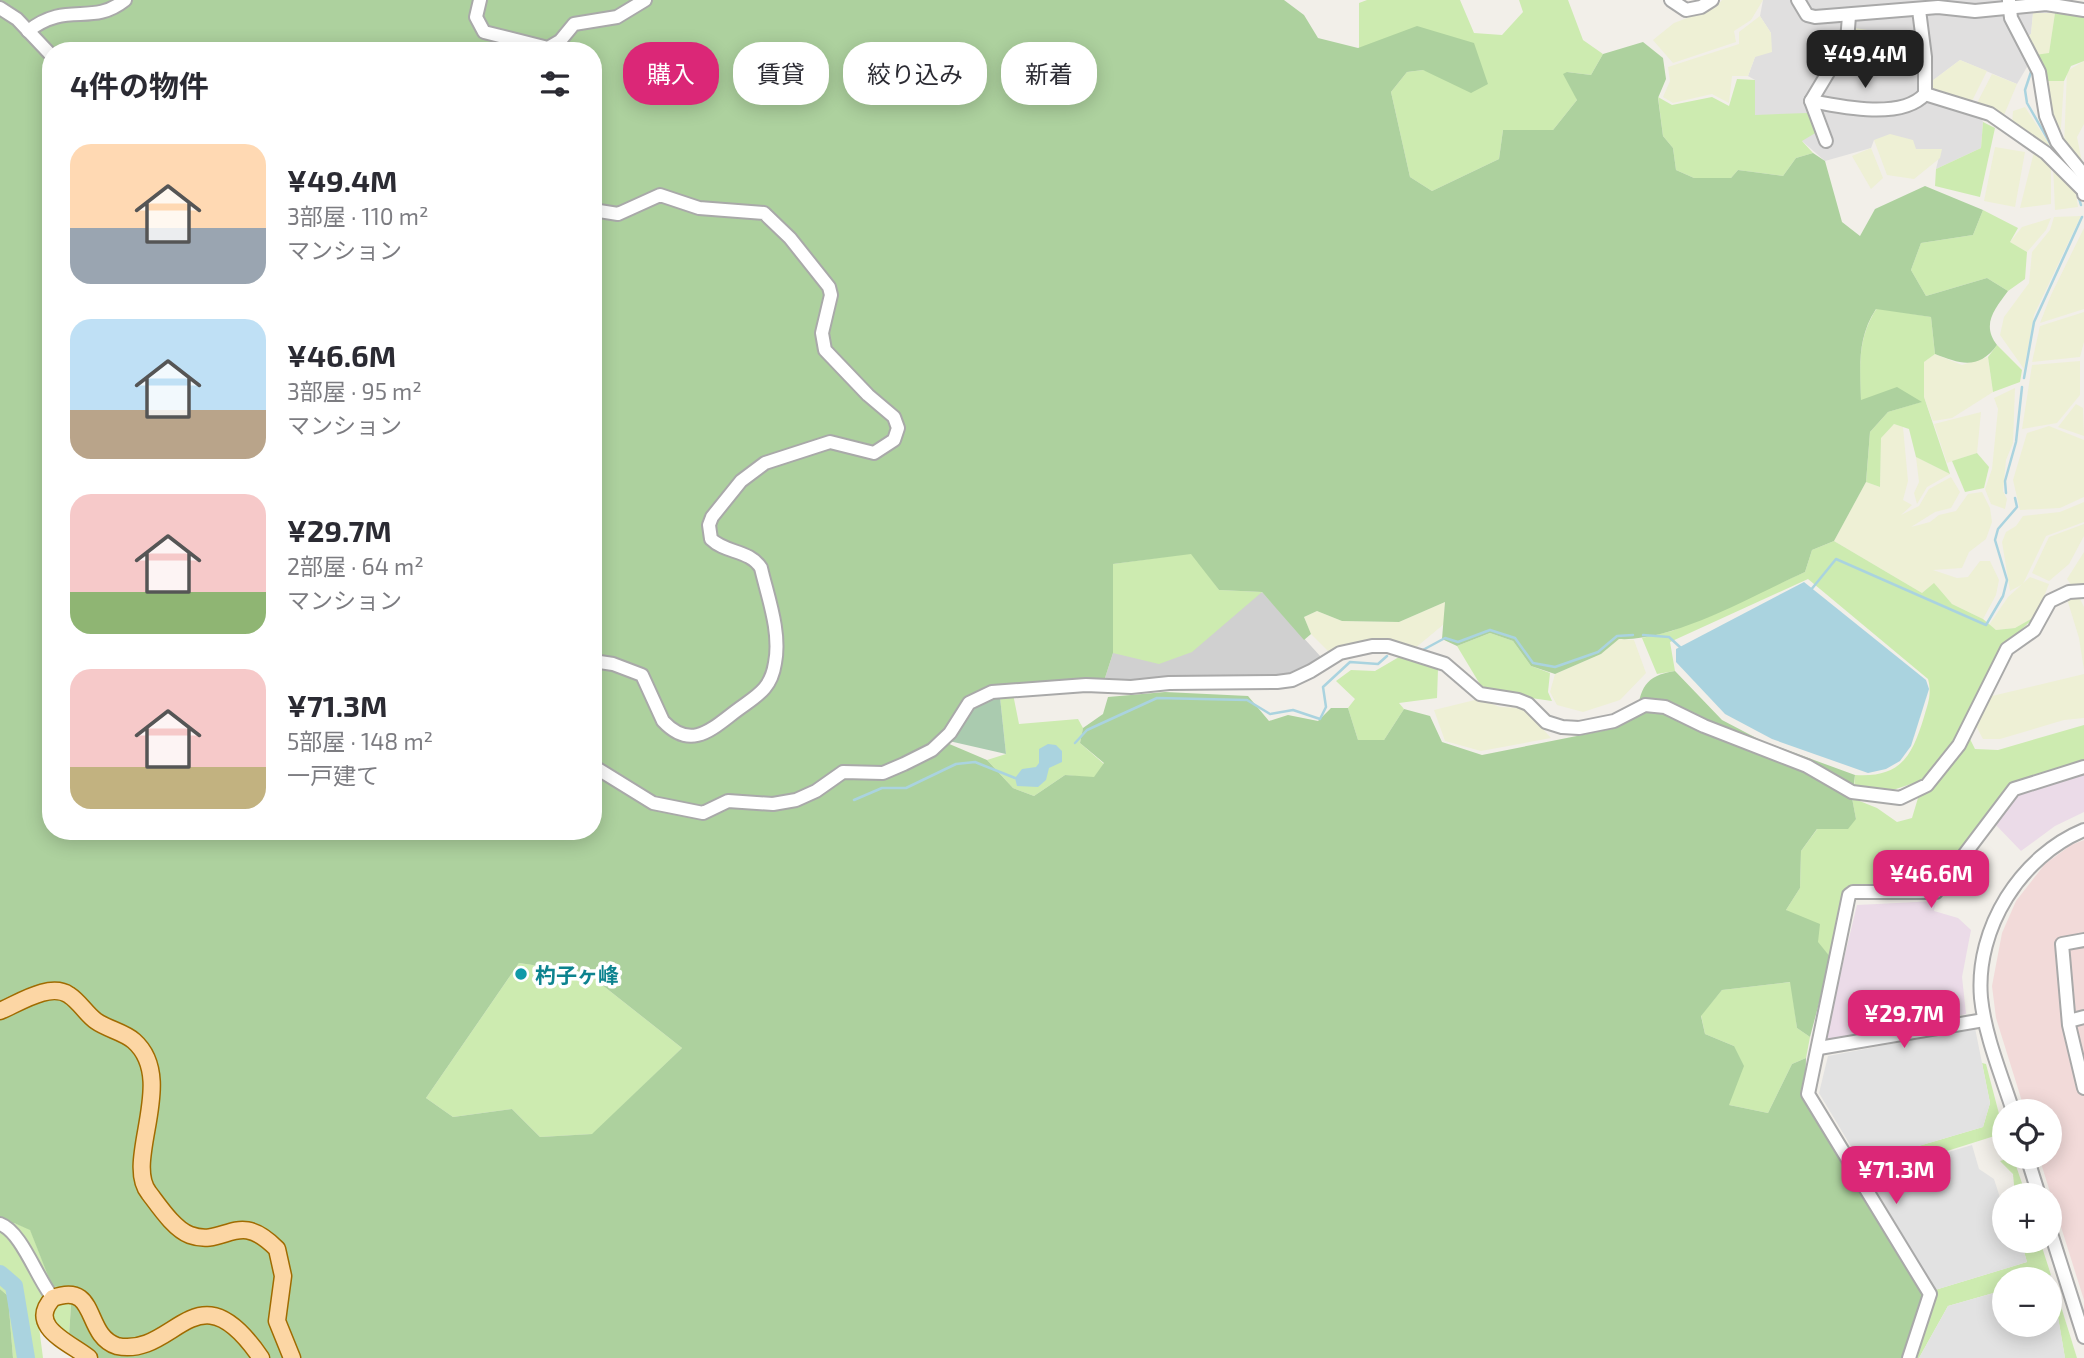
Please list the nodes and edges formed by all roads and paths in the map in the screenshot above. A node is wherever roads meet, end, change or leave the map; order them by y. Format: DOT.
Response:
graph roads {
  1 [pos="125,0"];
  2 [pos="481,0"];
  3 [pos="645,0"];
  4 [pos="1671,0"];
  5 [pos="1712,0"];
  6 [pos="1798,0"];
  7 [pos="2009,4"];
  8 [pos="0,8"];
  9 [pos="1919,10"];
  10 [pos="2084,10"];
  11 [pos="1849,16"];
  12 [pos="28,31"];
  13 [pos="518,42"];
  14 [pos="556,42"];
  15 [pos="42,46"];
  16 [pos="1925,94"];
  17 [pos="1811,101"];
  18 [pos="1826,141"];
  19 [pos="2083,191"];
  20 [pos="602,211"];
  21 [pos="2084,592"];
  22 [pos="602,662"];
  23 [pos="2084,767"];
  24 [pos="602,772"];
  25 [pos="2084,830"];
  26 [pos="2084,940"];
  27 [pos="0,1011"];
  28 [pos="2084,1017"];
  29 [pos="1984,1020"];
  30 [pos="2069,1021"];
  31 [pos="1819,1048"];
  32 [pos="2083,1080"];
  33 [pos="2009,1099"];
  34 [pos="0,1224"];
  35 [pos="2057,1253"];
  36 [pos="53,1298"];
  37 [pos="2084,1337"];
  38 [pos="89,1358"];
  39 [pos="261,1358"];
  40 [pos="292,1358"];
  41 [pos="1909,1358"];
  1 -- 12 [label="street"];
  2 -- 13 [label="street"];
  3 -- 14 [label="street"];
  4 -- 5 [label="street"];
  6 -- 11 [label="street"];
  7 -- 9 [label="street"];
  7 -- 10 [label="street"];
  7 -- 19 [label="street"];
  8 -- 12 [label="street"];
  9 -- 11 [label="street"];
  9 -- 16 [label="street"];
  11 -- 17 [label="street"];
  12 -- 15 [label="street"];
  16 -- 17 [label="street"];
  16 -- 19 [label="street"];
  17 -- 18 [label="street"];
  20 -- 22 [label="street"];
  21 -- 24 [label="street"];
  23 -- 31 [label="street"];
  25 -- 29 [label="street"];
  26 -- 30 [label="street"];
  27 -- 40 [label="main road"];
  28 -- 30 [label="street"];
  29 -- 31 [label="street"];
  29 -- 33 [label="street"];
  30 -- 32 [label="street"];
  31 -- 41 [label="street"];
  34 -- 36 [label="street"];
  35 -- 37 [label="street"];
  36 -- 38 [label="main road"];
  36 -- 39 [label="main road"];
}
